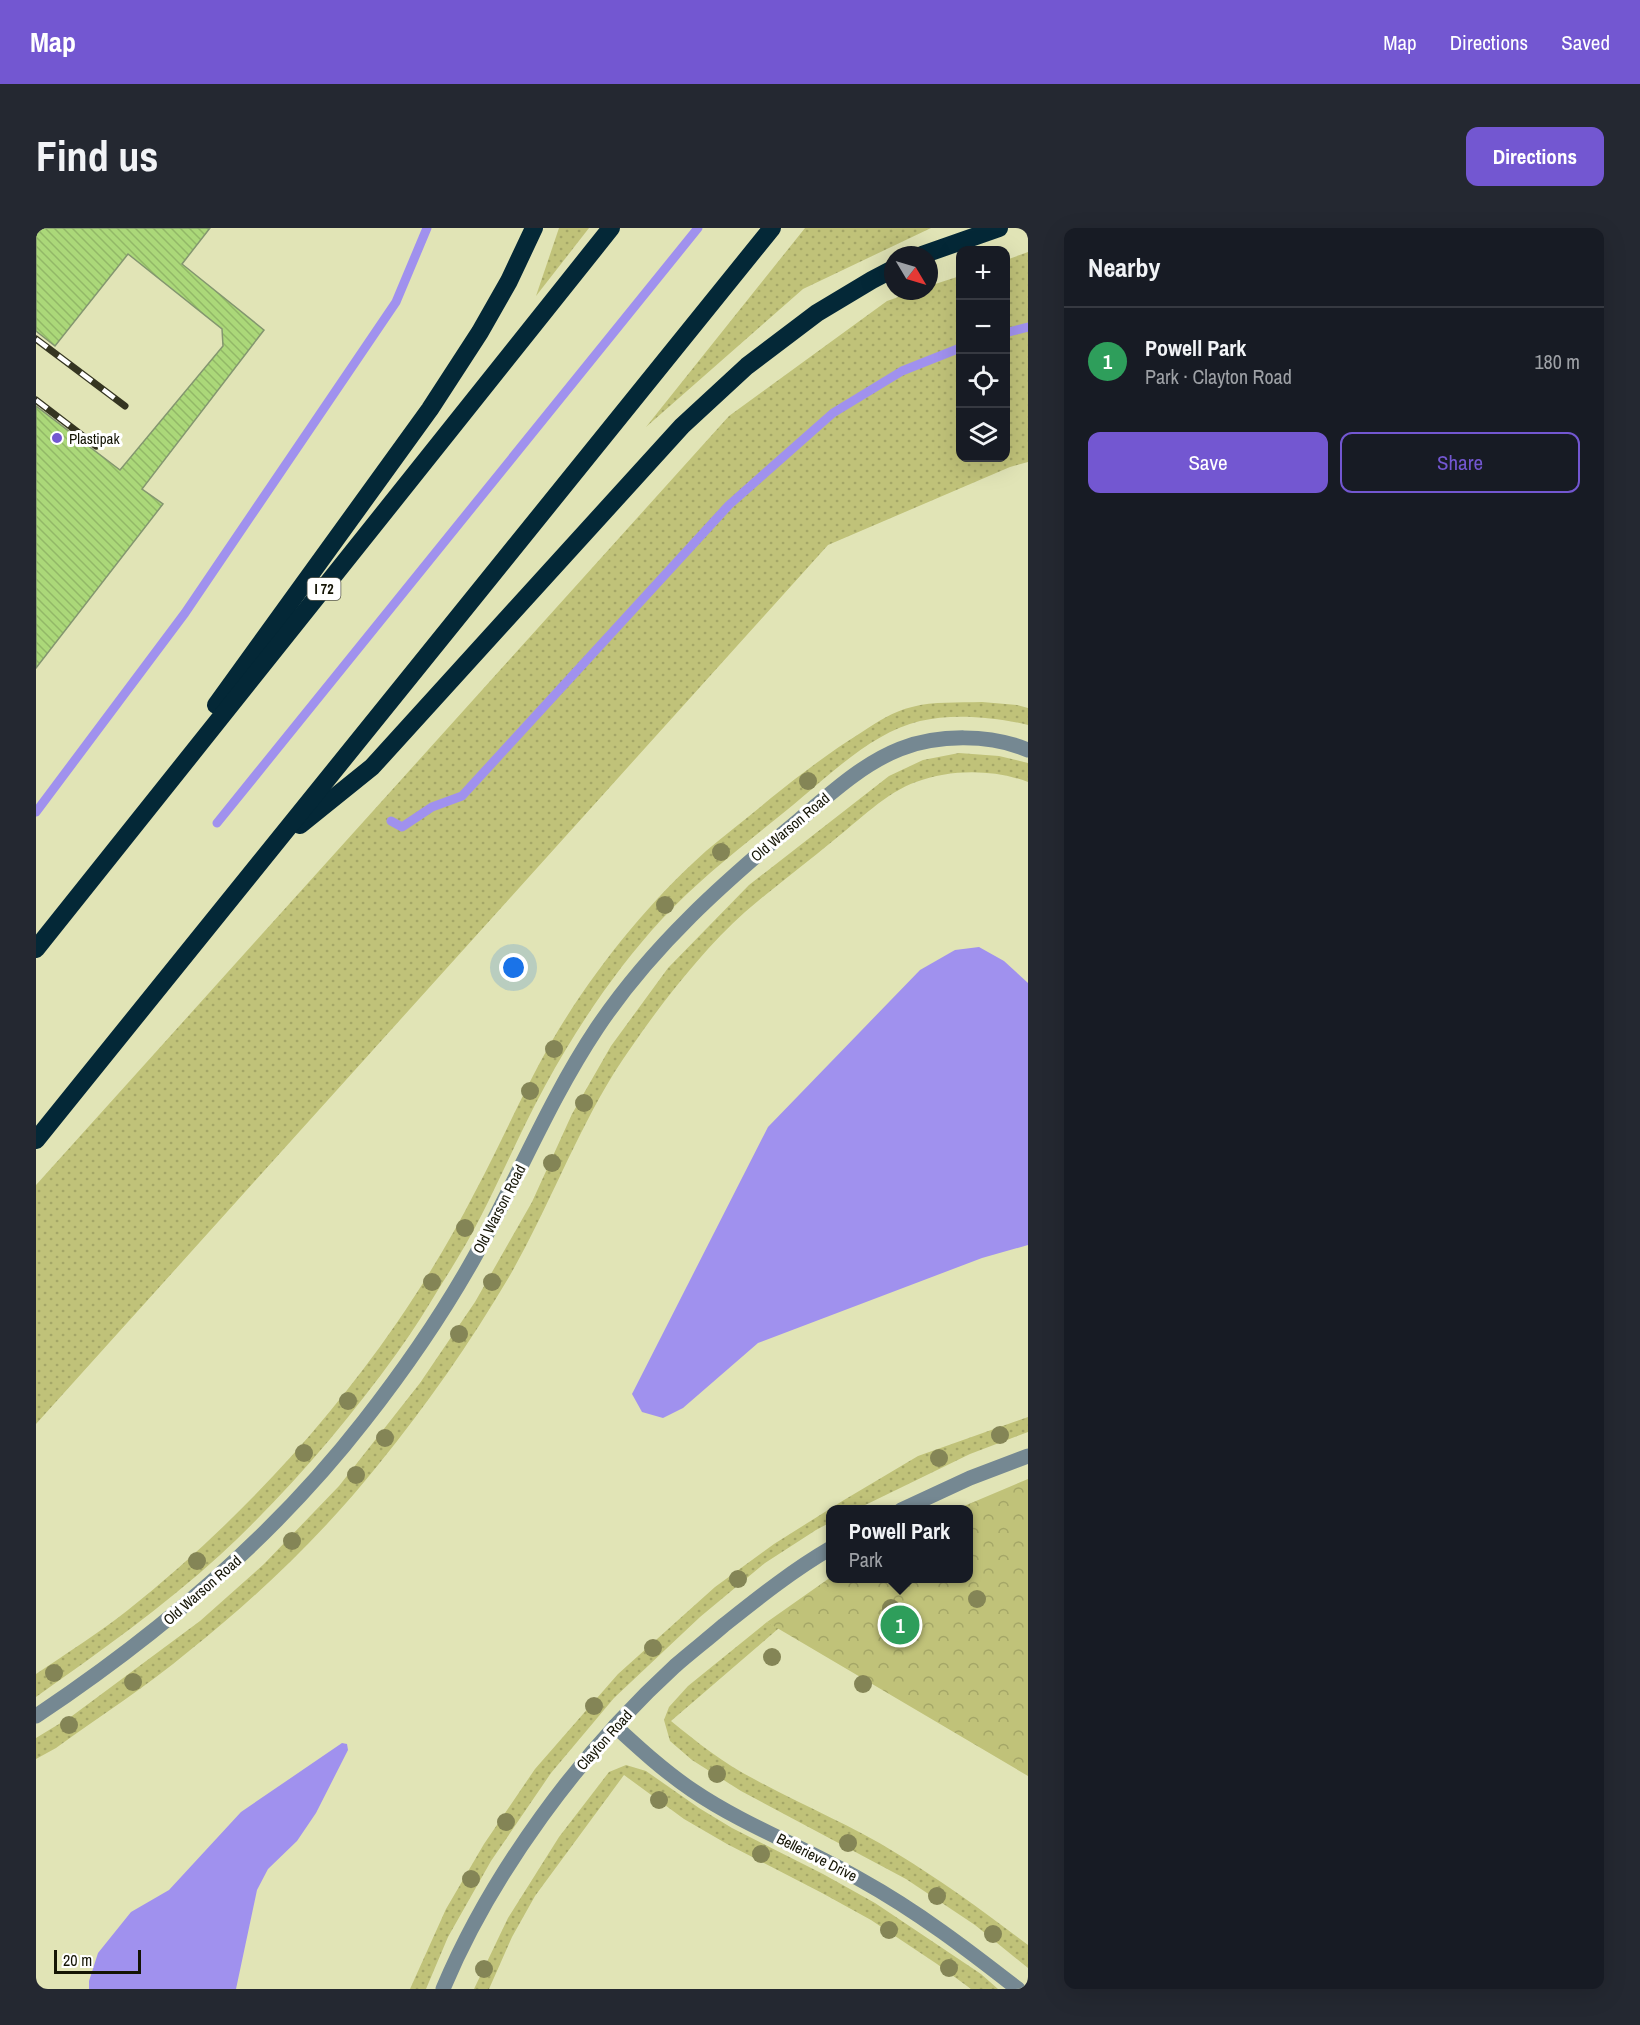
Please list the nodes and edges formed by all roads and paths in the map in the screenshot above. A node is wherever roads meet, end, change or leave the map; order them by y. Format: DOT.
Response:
graph roads {
  1 [pos="534,228"];
  2 [pos="611,228"];
  3 [pos="772,228"];
  4 [pos="999,228"];
  5 [pos="938,249"];
  6 [pos="884,274"];
  7 [pos="1028,750"];
  8 [pos="273,846"];
  9 [pos="76,900"];
  10 [pos="36,949"];
  11 [pos="36,1140"];
  12 [pos="1028,1456"];
  13 [pos="910,1505"];
  14 [pos="826,1551"];
  15 [pos="36,1716"];
  16 [pos="615,1726"];
  17 [pos="443,1989"];
  18 [pos="1018,1989"];
  1 -- 9 [label="highway"];
  2 -- 9 [label="highway, I 72"];
  3 -- 8 [label="highway"];
  4 -- 5 [label="highway"];
  6 -- 8 [label="highway"];
  7 -- 15 [label="street, Old Warson Road"];
  8 -- 11 [label="highway"];
  9 -- 10 [label="highway, I 72"];
  12 -- 13 [label="street"];
  14 -- 16 [label="street, Clayton Road"];
  16 -- 17 [label="street, Clayton Road"];
  16 -- 18 [label="street, Bellerieve Drive"];
}
